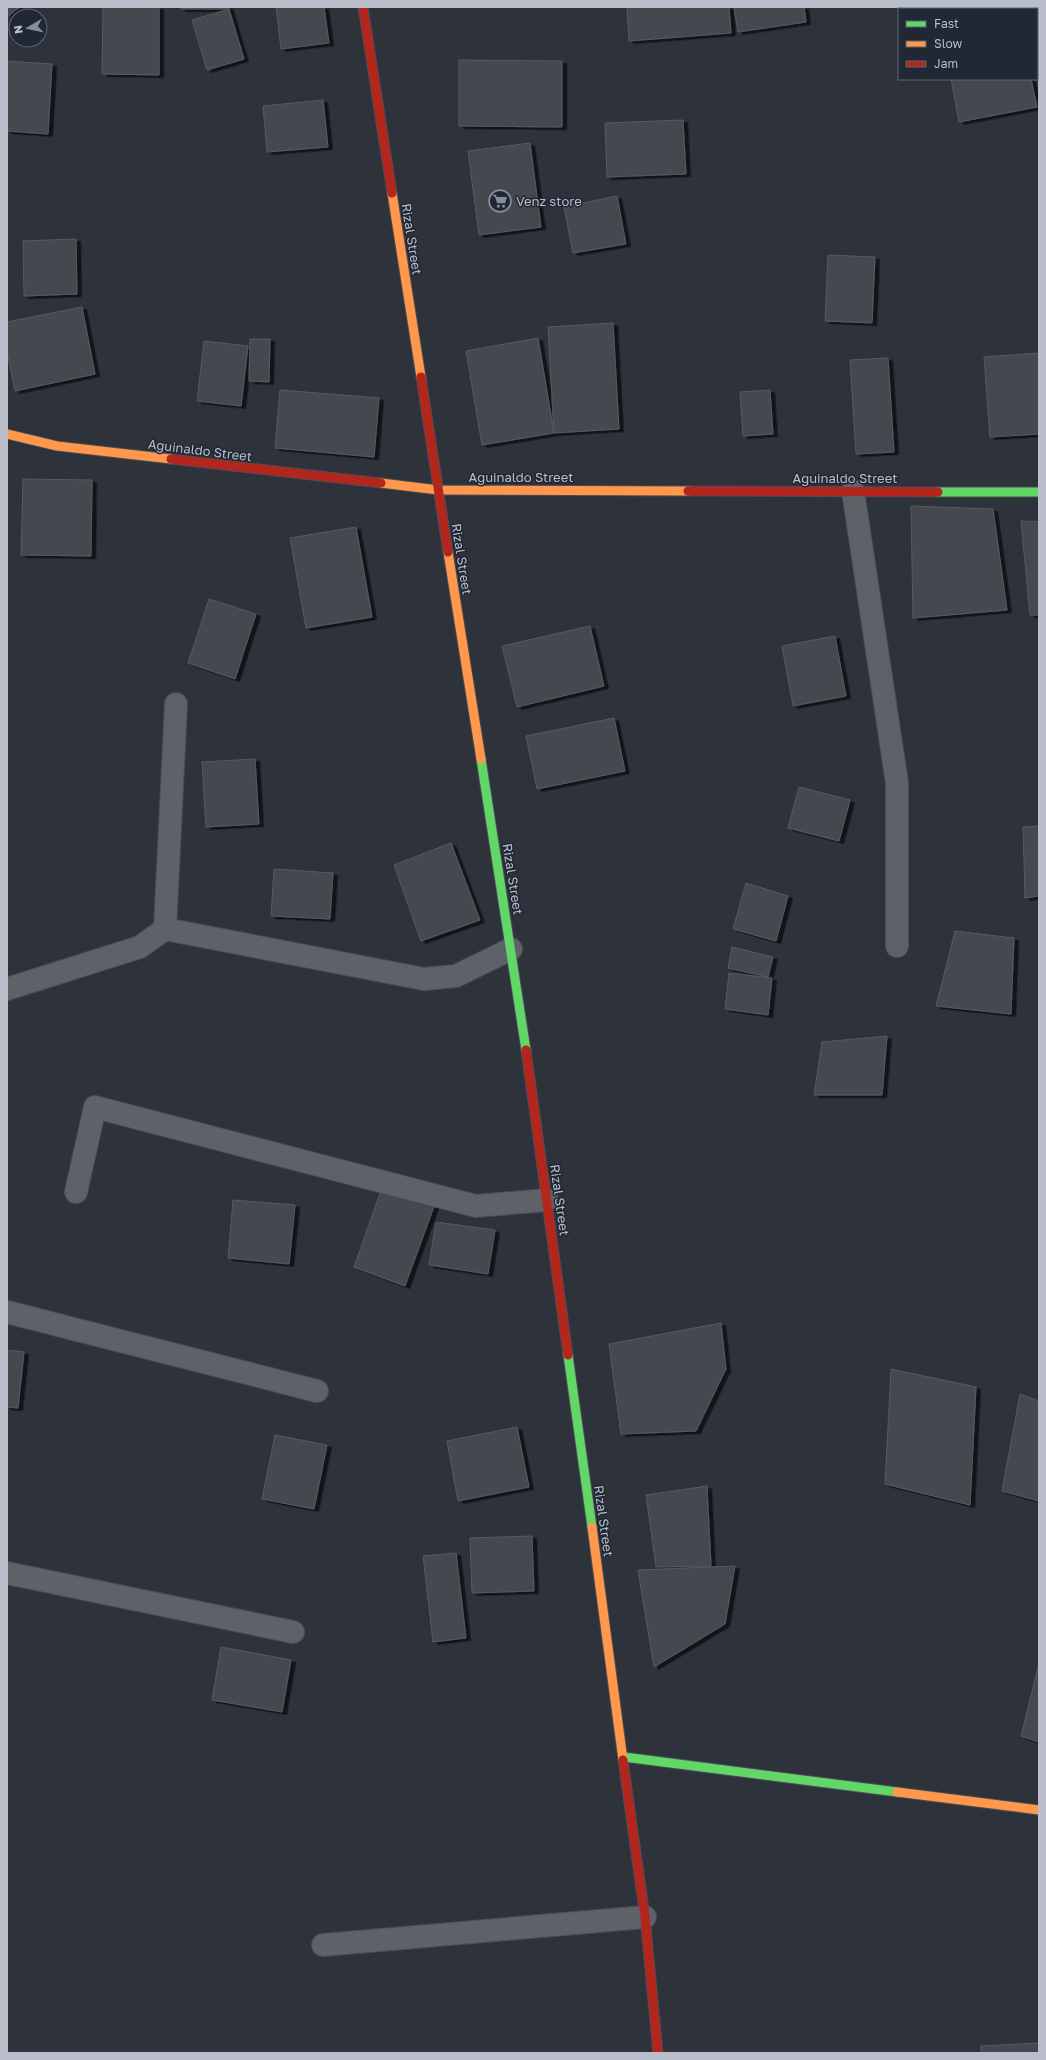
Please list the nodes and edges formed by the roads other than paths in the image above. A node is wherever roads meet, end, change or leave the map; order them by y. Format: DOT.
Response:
graph roads {
  1 [pos="364,7"];
  2 [pos="7,434"];
  3 [pos="438,490"];
  4 [pos="853,491"];
  5 [pos="1039,492"];
  6 [pos="176,704"];
  7 [pos="165,929"];
  8 [pos="898,946"];
  9 [pos="511,949"];
  10 [pos="7,989"];
  11 [pos="76,1192"];
  12 [pos="547,1200"];
  13 [pos="7,1312"];
  14 [pos="317,1391"];
  15 [pos="7,1573"];
  16 [pos="293,1632"];
  17 [pos="624,1757"];
  18 [pos="1039,1810"];
  19 [pos="645,1917"];
  20 [pos="323,1945"];
  21 [pos="658,2053"];
  1 -- 3 [label="street, Rizal Street"];
  2 -- 3 [label="street, Aguinaldo Street"];
  3 -- 4 [label="street, Aguinaldo Street"];
  3 -- 9 [label="street, Rizal Street"];
  4 -- 5 [label="street, Aguinaldo Street"];
  4 -- 8 [label="street"];
  6 -- 7 [label="street"];
  7 -- 9 [label="street"];
  7 -- 10 [label="street"];
  9 -- 12 [label="street, Rizal Street"];
  11 -- 12 [label="street"];
  12 -- 17 [label="street, Rizal Street"];
  13 -- 14 [label="street"];
  15 -- 16 [label="street"];
  17 -- 18 [label="street"];
  17 -- 19 [label="street, Rizal Street"];
  19 -- 20 [label="street"];
  19 -- 21 [label="street, Rizal Street"];
}
